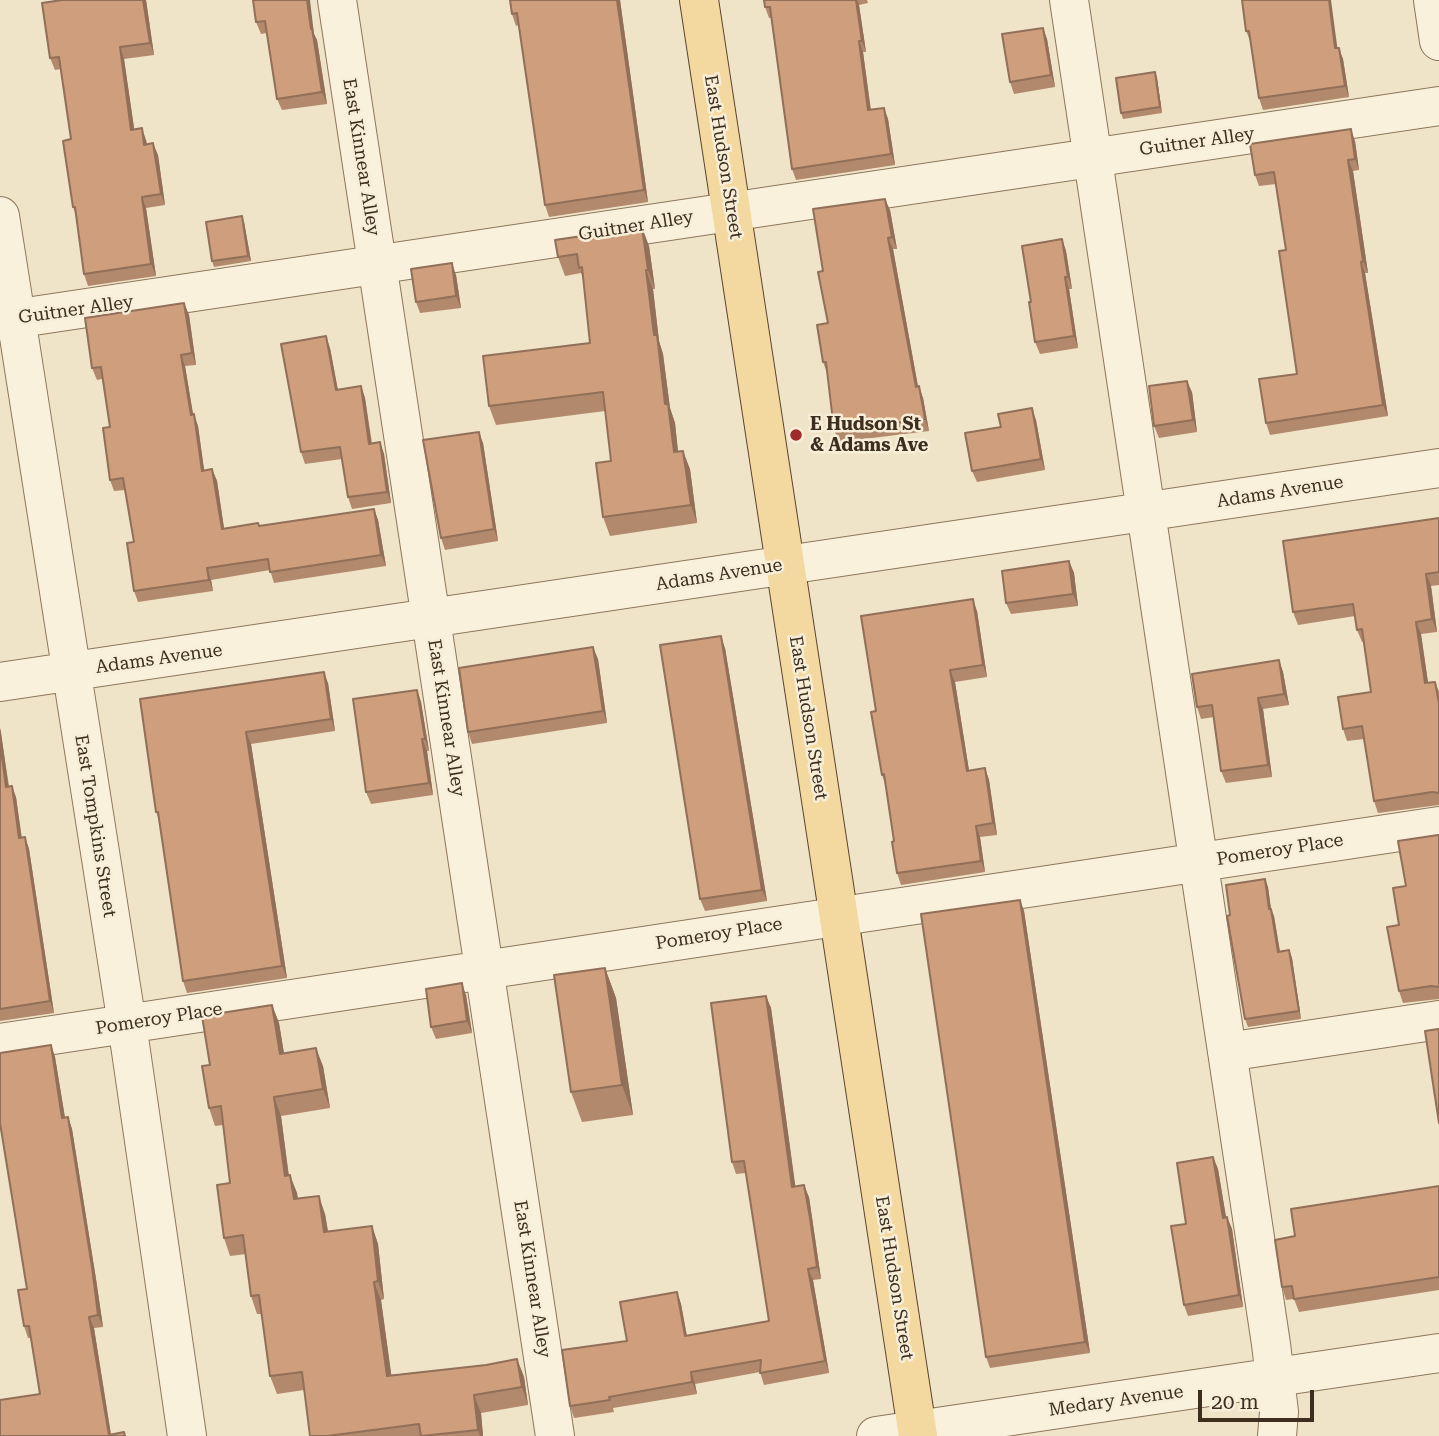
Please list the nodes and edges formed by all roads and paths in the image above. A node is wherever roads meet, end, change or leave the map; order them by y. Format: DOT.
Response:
graph roads {
  1 [pos="337,0"];
  2 [pos="699,0"];
  3 [pos="1069,0"];
  4 [pos="1433,0"];
  5 [pos="1439,41"];
  6 [pos="1439,106"];
  7 [pos="1093,157"];
  8 [pos="731,212"];
  9 [pos="0,216"];
  10 [pos="378,265"];
  11 [pos="8,320"];
  12 [pos="1439,468"];
  13 [pos="1146,512"];
  14 [pos="785,565"];
  15 [pos="431,618"];
  16 [pos="70,672"];
  17 [pos="0,682"];
  18 [pos="1439,826"];
  19 [pos="1198,862"];
  20 [pos="839,916"];
  21 [pos="485,970"];
  22 [pos="1439,1020"];
  23 [pos="127,1024"];
  24 [pos="0,1043"];
  25 [pos="1227,1052"];
  26 [pos="1439,1353"];
  27 [pos="1276,1377"];
  28 [pos="918,1433"];
  29 [pos="187,1436"];
  30 [pos="555,1436"];
  31 [pos="876,1436"];
  32 [pos="1277,1436"];
  1 -- 10 [label="street, East Kinnear Alley"];
  2 -- 8 [label="main road, East Hudson Street"];
  3 -- 7 [label="street"];
  4 -- 5 [label="street"];
  6 -- 7 [label="street, Guitner Alley"];
  7 -- 8 [label="street, Guitner Alley"];
  7 -- 13 [label="street"];
  8 -- 10 [label="street, Guitner Alley"];
  8 -- 14 [label="main road, East Hudson Street"];
  9 -- 11 [label="street, East Tompkins Street"];
  10 -- 11 [label="street, Guitner Alley"];
  10 -- 15 [label="street, East Kinnear Alley"];
  11 -- 16 [label="street, East Tompkins Street"];
  12 -- 13 [label="street, Adams Avenue"];
  13 -- 14 [label="street, Adams Avenue"];
  13 -- 19 [label="street"];
  14 -- 15 [label="street, Adams Avenue"];
  14 -- 20 [label="main road, East Hudson Street"];
  15 -- 16 [label="street, Adams Avenue"];
  15 -- 21 [label="street, East Kinnear Alley"];
  16 -- 17 [label="street, Adams Avenue"];
  16 -- 23 [label="street, East Tompkins Street"];
  18 -- 19 [label="street, Pomeroy Place"];
  19 -- 20 [label="street, Pomeroy Place"];
  19 -- 25 [label="street"];
  20 -- 21 [label="street, Pomeroy Place"];
  20 -- 28 [label="main road, East Hudson Street"];
  21 -- 23 [label="street, Pomeroy Place"];
  21 -- 30 [label="street, East Kinnear Alley"];
  22 -- 25 [label="street"];
  23 -- 24 [label="street, Pomeroy Place"];
  23 -- 29 [label="street, East Tompkins Street"];
  25 -- 27 [label="street"];
  26 -- 27 [label="street, Medary Avenue"];
  27 -- 28 [label="street, Medary Avenue"];
  27 -- 32 [label="street"];
  28 -- 31 [label="street, Medary Avenue"];
}
